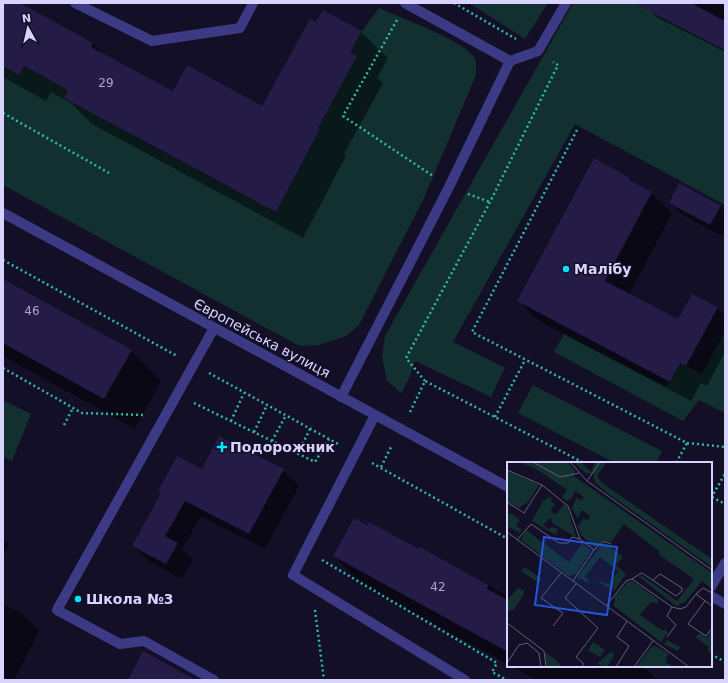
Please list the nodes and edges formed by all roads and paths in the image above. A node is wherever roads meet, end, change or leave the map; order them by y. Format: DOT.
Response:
graph roads {
  1 [pos="75,3"];
  2 [pos="253,3"];
  3 [pos="406,3"];
  4 [pos="454,3"];
  5 [pos="566,3"];
  6 [pos="538,51"];
  7 [pos="510,61"];
  8 [pos="3,113"];
  9 [pos="577,130"];
  10 [pos="109,173"];
  11 [pos="449,187"];
  12 [pos="490,202"];
  13 [pos="3,214"];
  14 [pos="3,260"];
  15 [pos="214,328"];
  16 [pos="525,360"];
  17 [pos="194,365"];
  18 [pos="3,368"];
  19 [pos="425,381"];
  20 [pos="244,393"];
  21 [pos="177,394"];
  22 [pos="341,397"];
  23 [pos="267,405"];
  24 [pos="73,408"];
  25 [pos="286,415"];
  26 [pos="375,415"];
  27 [pos="165,416"];
  28 [pos="496,417"];
  29 [pos="231,421"];
  30 [pos="64,425"];
  31 [pos="310,429"];
  32 [pos="401,429"];
  33 [pos="254,432"];
  34 [pos="328,439"];
  35 [pos="272,441"];
  36 [pos="687,443"];
  37 [pos="725,447"];
  38 [pos="298,453"];
  39 [pos="356,453"];
  40 [pos="582,462"];
  41 [pos="677,462"];
  42 [pos="380,467"];
  43 [pos="725,474"];
  44 [pos="507,486"];
  45 [pos="712,495"];
  46 [pos="712,498"];
  47 [pos="725,504"];
  48 [pos="507,538"];
  49 [pos="725,563"];
  50 [pos="712,585"];
  51 [pos="316,589"];
  52 [pos="712,597"];
  53 [pos="725,604"];
  54 [pos="712,655"];
  55 [pos="725,662"];
  56 [pos="214,680"];
  57 [pos="324,680"];
  58 [pos="465,680"];
  59 [pos="507,680"];
  1 -- 2 [label="street"];
  3 -- 7 [label="street"];
  3 -- 11 [label="path"];
  4 -- 6 [label="path"];
  5 -- 6 [label="street"];
  6 -- 7 [label="street"];
  6 -- 12 [label="path"];
  7 -- 11 [label="street"];
  8 -- 10 [label="path"];
  9 -- 16 [label="path"];
  11 -- 12 [label="path"];
  11 -- 22 [label="street"];
  12 -- 19 [label="path"];
  13 -- 15 [label="street, Європейська вулиця"];
  14 -- 17 [label="path"];
  15 -- 17 [label="street"];
  15 -- 22 [label="street, Європейська вулиця"];
  16 -- 28 [label="path"];
  16 -- 36 [label="path"];
  17 -- 20 [label="path"];
  17 -- 21 [label="street"];
  18 -- 24 [label="path"];
  19 -- 28 [label="path"];
  19 -- 32 [label="path"];
  20 -- 23 [label="path"];
  20 -- 29 [label="path"];
  21 -- 27 [label="street"];
  21 -- 29 [label="path"];
  22 -- 26 [label="street, Європейська вулиця"];
  23 -- 25 [label="path"];
  23 -- 33 [label="path"];
  24 -- 27 [label="path"];
  24 -- 30 [label="path"];
  25 -- 31 [label="path"];
  25 -- 35 [label="path"];
  26 -- 32 [label="street, Європейська вулиця"];
  26 -- 39 [label="street"];
  27 -- 56 [label="street"];
  28 -- 40 [label="path"];
  29 -- 33 [label="path"];
  31 -- 34 [label="path"];
  31 -- 38 [label="path"];
  32 -- 42 [label="path"];
  32 -- 44 [label="street, Європейська вулиця"];
  33 -- 35 [label="path"];
  34 -- 38 [label="path"];
  34 -- 39 [label="path"];
  35 -- 38 [label="path"];
  36 -- 37 [label="path"];
  36 -- 41 [label="path"];
  39 -- 42 [label="path"];
  39 -- 51 [label="street"];
  42 -- 48 [label="path"];
  43 -- 45 [label="path"];
  46 -- 47 [label="path"];
  49 -- 50 [label="street"];
  51 -- 57 [label="path"];
  51 -- 58 [label="street"];
  51 -- 59 [label="path"];
  52 -- 53 [label="street"];
  54 -- 55 [label="path"];
}
